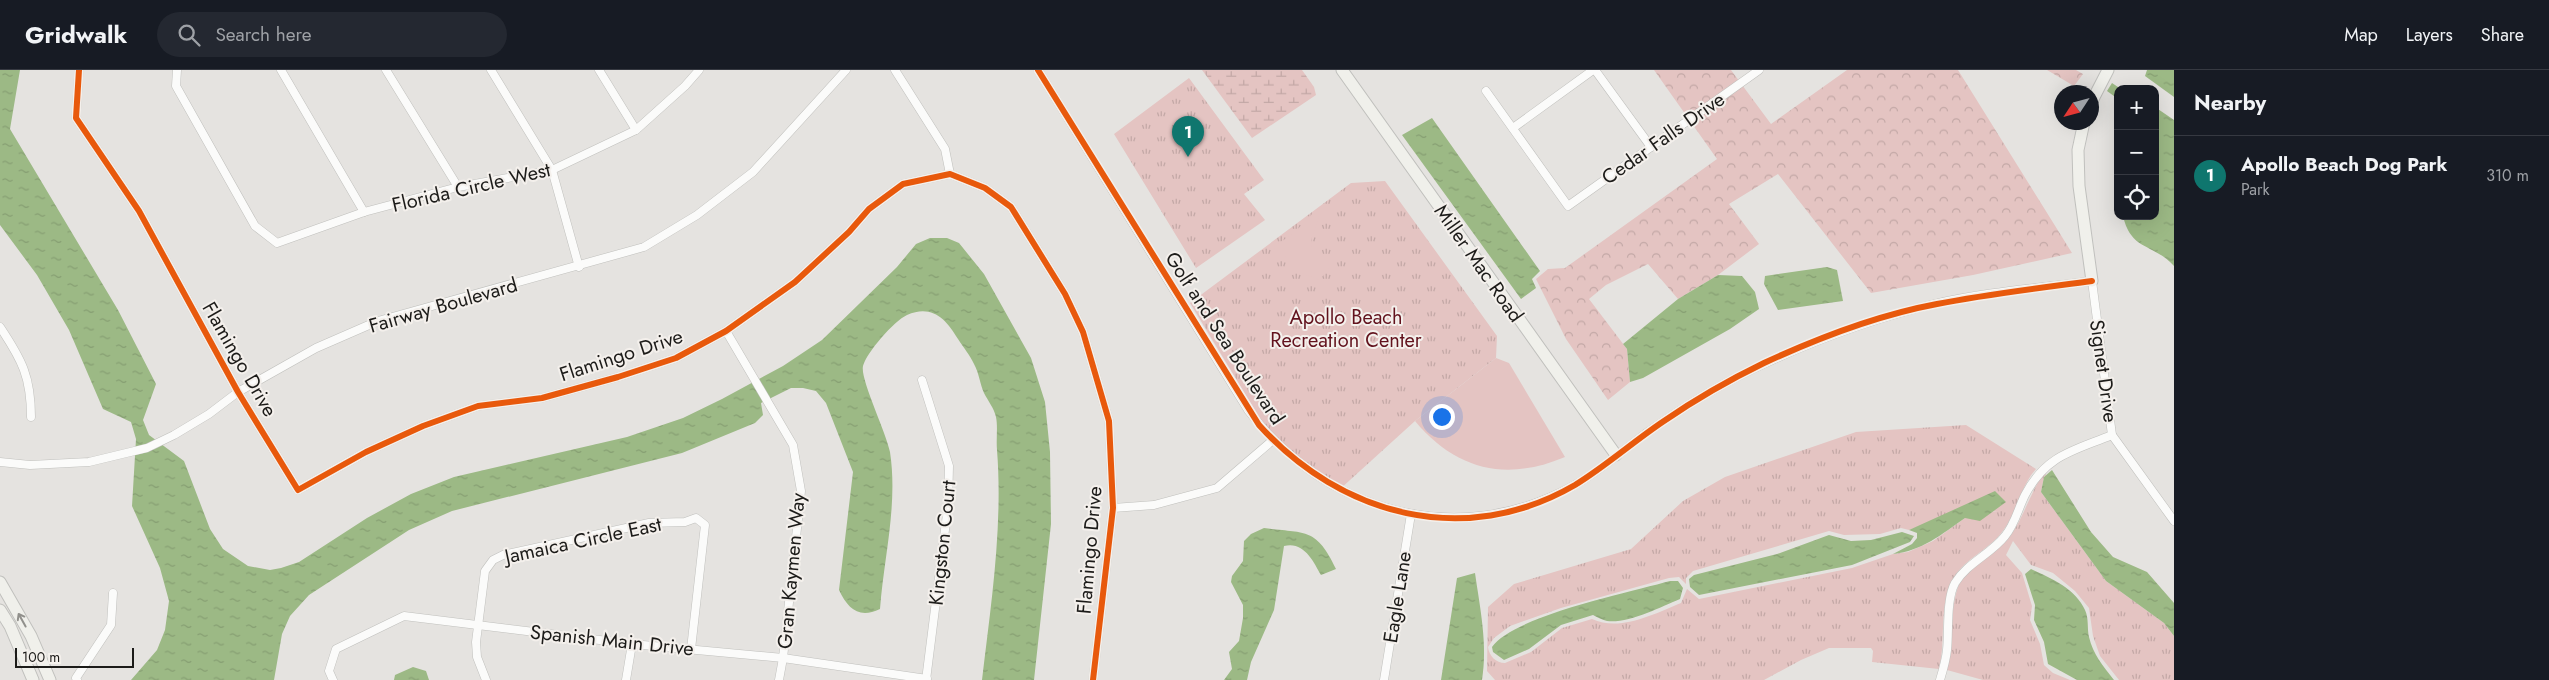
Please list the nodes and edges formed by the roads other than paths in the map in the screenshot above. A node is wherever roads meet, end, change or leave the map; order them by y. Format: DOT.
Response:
graph roads {
  1 [pos="79,70"];
  2 [pos="177,70"];
  3 [pos="281,70"];
  4 [pos="386,70"];
  5 [pos="491,70"];
  6 [pos="599,70"];
  7 [pos="699,70"];
  8 [pos="846,70"];
  9 [pos="895,70"];
  10 [pos="1038,70"];
  11 [pos="1342,70"];
  12 [pos="1594,70"];
  13 [pos="1759,70"];
  14 [pos="2108,70"];
  15 [pos="2099,87"];
  16 [pos="1486,91"];
  17 [pos="1512,128"];
  18 [pos="636,130"];
  19 [pos="2082,130"];
  20 [pos="1651,148"];
  21 [pos="552,170"];
  22 [pos="950,174"];
  23 [pos="458,187"];
  24 [pos="364,212"];
  25 [pos="579,267"];
  26 [pos="2092,281"];
  27 [pos="0,328"];
  28 [pos="726,331"];
  29 [pos="922,380"];
  30 [pos="238,392"];
  31 [pos="31,417"];
  32 [pos="2112,435"];
  33 [pos="1273,440"];
  34 [pos="1616,455"];
  35 [pos="0,462"];
  36 [pos="1113,508"];
  37 [pos="1412,514"];
  38 [pos="2174,521"];
  39 [pos="0,582"];
  40 [pos="113,593"];
  41 [pos="0,610"];
  42 [pos="478,626"];
  43 [pos="632,644"];
  44 [pos="691,648"];
  45 [pos="783,658"];
  46 [pos="33,680"];
  47 [pos="50,680"];
  48 [pos="77,680"];
  49 [pos="333,680"];
  50 [pos="486,680"];
  51 [pos="626,680"];
  52 [pos="779,680"];
  53 [pos="927,680"];
  54 [pos="1092,680"];
  55 [pos="1384,680"];
  56 [pos="1940,680"];
  1 -- 30 [label="street, Flamingo Drive"];
  2 -- 24 [label="street, Florida Circle West"];
  3 -- 24 [label="street"];
  4 -- 23 [label="street"];
  5 -- 21 [label="street"];
  6 -- 18 [label="street"];
  7 -- 18 [label="street, Florida Circle West"];
  8 -- 25 [label="street, Fairway Boulevard"];
  9 -- 22 [label="street"];
  10 -- 33 [label="street, Golf and Sea Boulevard"];
  11 -- 34 [label="street, Miller Mac Road"];
  12 -- 17 [label="street"];
  12 -- 20 [label="street"];
  13 -- 20 [label="street, Cedar Falls Drive"];
  14 -- 15 [label="street"];
  16 -- 17 [label="street"];
  17 -- 20 [label="street, Cedar Falls Drive"];
  18 -- 21 [label="street, Florida Circle West"];
  19 -- 26 [label="street"];
  21 -- 23 [label="street, Florida Circle West"];
  21 -- 25 [label="street"];
  22 -- 28 [label="street, Flamingo Drive"];
  22 -- 36 [label="street, Flamingo Drive"];
  23 -- 24 [label="street, Florida Circle West"];
  25 -- 30 [label="street, Fairway Boulevard"];
  26 -- 32 [label="street, Signet Drive"];
  26 -- 34 [label="street, Golf and Sea Boulevard"];
  27 -- 31 [label="street"];
  28 -- 30 [label="street, Flamingo Drive"];
  28 -- 45 [label="street, Gran Kaymen Way"];
  29 -- 53 [label="street, Kingston Court"];
  30 -- 35 [label="street, Fairway Boulevard"];
  32 -- 38 [label="street, Signet Drive"];
  32 -- 56 [label="street"];
  33 -- 36 [label="street"];
  33 -- 37 [label="street, Golf and Sea Boulevard"];
  34 -- 37 [label="street, Golf and Sea Boulevard"];
  36 -- 54 [label="street, Flamingo Drive"];
  37 -- 55 [label="street, Eagle Lane"];
  47 -- 39 [label="street, one-way"];
  40 -- 48 [label="street"];
  41 -- 46 [label="street"];
  42 -- 43 [label="street, Spanish Main Drive"];
  42 -- 44 [label="street, Jamaica Circle East"];
  42 -- 49 [label="street, Spanish Main Drive"];
  42 -- 50 [label="street"];
  43 -- 44 [label="street, Spanish Main Drive"];
  43 -- 51 [label="street"];
  44 -- 45 [label="street, Spanish Main Drive"];
  45 -- 52 [label="street, Gran Kaymen Way"];
  45 -- 53 [label="street, Spanish Main Drive"];
}
